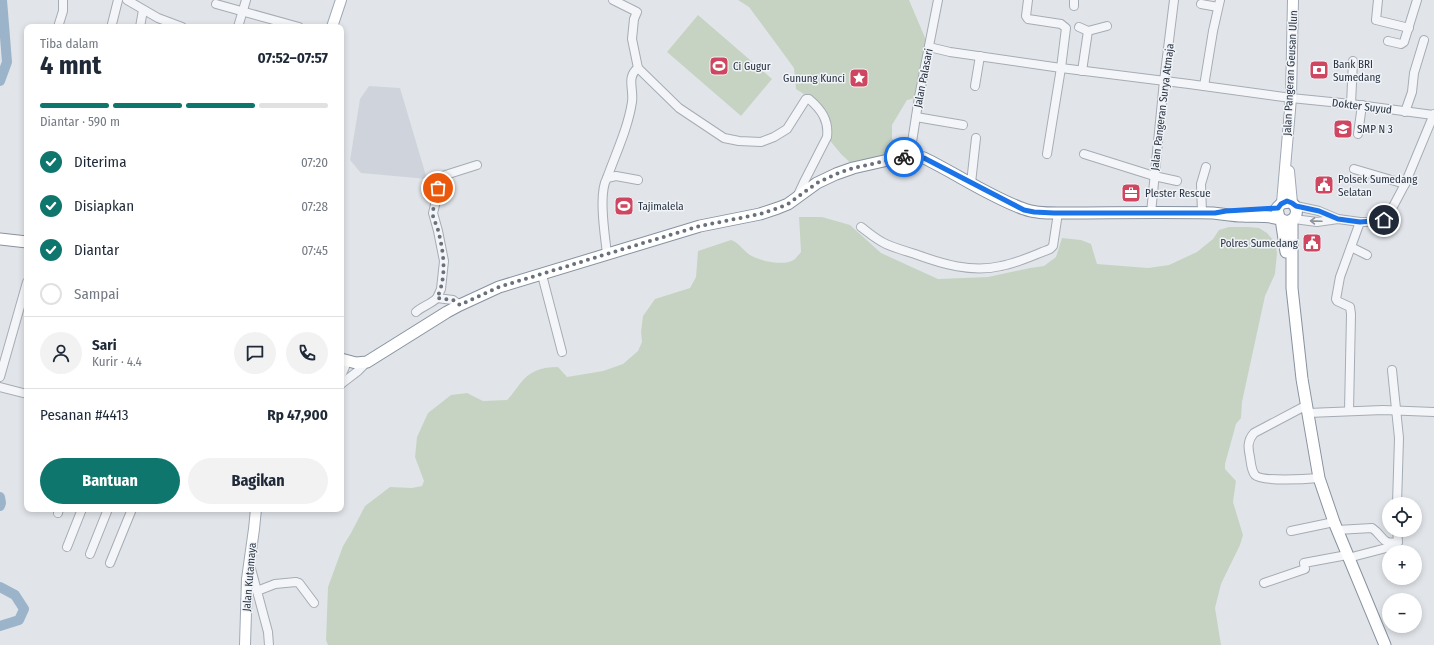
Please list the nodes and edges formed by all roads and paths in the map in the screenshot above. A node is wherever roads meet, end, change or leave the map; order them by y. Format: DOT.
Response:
graph roads {
  1 [pos="62,0"];
  2 [pos="118,0"];
  3 [pos="127,0"];
  4 [pos="246,0"];
  5 [pos="341,0"];
  6 [pos="613,0"];
  7 [pos="938,0"];
  8 [pos="1028,0"];
  9 [pos="1174,0"];
  10 [pos="1293,0"];
  11 [pos="1378,0"];
  12 [pos="1417,0"];
  13 [pos="1219,3"];
  14 [pos="216,4"];
  15 [pos="1201,4"];
  16 [pos="143,10"];
  17 [pos="242,11"];
  18 [pos="59,24"];
  19 [pos="112,24"];
  20 [pos="141,24"];
  21 [pos="166,24"];
  22 [pos="239,24"];
  23 [pos="288,24"];
  24 [pos="333,24"];
  25 [pos="1107,26"];
  26 [pos="1079,27"];
  27 [pos="1409,28"];
  28 [pos="1088,32"];
  29 [pos="1424,40"];
  30 [pos="1388,41"];
  31 [pos="929,47"];
  32 [pos="980,56"];
  33 [pos="1353,61"];
  34 [pos="638,68"];
  35 [pos="1061,68"];
  36 [pos="1082,71"];
  37 [pos="1164,81"];
  38 [pos="975,86"];
  39 [pos="1204,86"];
  40 [pos="1291,98"];
  41 [pos="1352,104"];
  42 [pos="1362,105"];
  43 [pos="1405,112"];
  44 [pos="1433,114"];
  45 [pos="916,117"];
  46 [pos="963,125"];
  47 [pos="1358,134"];
  48 [pos="976,138"];
  49 [pos="1046,154"];
  50 [pos="1084,154"];
  51 [pos="910,155"];
  52 [pos="478,165"];
  53 [pos="1206,167"];
  54 [pos="1354,169"];
  55 [pos="1154,176"];
  56 [pos="607,178"];
  57 [pos="638,180"];
  58 [pos="1177,181"];
  59 [pos="971,183"];
  60 [pos="1405,184"];
  61 [pos="797,198"];
  62 [pos="1284,210"];
  63 [pos="1058,213"];
  64 [pos="1202,213"];
  65 [pos="1151,214"];
  66 [pos="1293,219"];
  67 [pos="1338,219"];
  68 [pos="1360,222"];
  69 [pos="861,227"];
  70 [pos="0,239"];
  71 [pos="23,241"];
  72 [pos="0,244"];
  73 [pos="1351,247"];
  74 [pos="607,254"];
  75 [pos="1367,255"];
  76 [pos="542,275"];
  77 [pos="1292,278"];
  78 [pos="24,293"];
  79 [pos="437,298"];
  80 [pos="460,305"];
  81 [pos="416,312"];
  82 [pos="562,352"];
  83 [pos="344,360"];
  84 [pos="367,362"];
  85 [pos="1392,370"];
  86 [pos="0,377"];
  87 [pos="344,382"];
  88 [pos="0,387"];
  89 [pos="24,393"];
  90 [pos="1307,409"];
  91 [pos="1396,410"];
  92 [pos="1349,411"];
  93 [pos="1434,412"];
  94 [pos="1319,478"];
  95 [pos="1397,497"];
  96 [pos="81,512"];
  97 [pos="107,512"];
  98 [pos="131,512"];
  99 [pos="256,512"];
  100 [pos="1335,526"];
  101 [pos="1291,531"];
  102 [pos="1398,537"];
  103 [pos="1398,542"];
  104 [pos="67,547"];
  105 [pos="90,554"];
  106 [pos="1348,557"];
  107 [pos="249,562"];
  108 [pos="110,563"];
  109 [pos="1264,583"];
  110 [pos="257,591"];
  111 [pos="314,603"];
  112 [pos="245,645"];
  113 [pos="269,645"];
  114 [pos="1385,645"];
  1 -- 18 [label="street"];
  2 -- 19 [label="street"];
  3 -- 16 [label="street"];
  4 -- 17 [label="street"];
  5 -- 24 [label="main road"];
  6 -- 34 [label="street"];
  7 -- 31 [label="street, Jalan Palasari"];
  8 -- 35 [label="street"];
  9 -- 37 [label="street, Jalan Pangeran Surya Atmaja"];
  10 -- 40 [label="main road, Jalan Pangeran Geusan Ulun"];
  11 -- 27 [label="street"];
  12 -- 27 [label="street"];
  13 -- 15 [label="street"];
  13 -- 39 [label="street"];
  14 -- 17 [label="street"];
  16 -- 20 [label="street"];
  16 -- 21 [label="street"];
  17 -- 22 [label="street"];
  17 -- 23 [label="street"];
  25 -- 28 [label="street"];
  26 -- 28 [label="street"];
  27 -- 30 [label="street"];
  28 -- 36 [label="street"];
  29 -- 43 [label="street"];
  31 -- 32 [label="street, Dokter Suyud"];
  31 -- 45 [label="street, Jalan Palasari"];
  32 -- 35 [label="street, Dokter Suyud"];
  32 -- 38 [label="street"];
  33 -- 41 [label="street"];
  34 -- 56 [label="street"];
  34 -- 61 [label="street"];
  35 -- 36 [label="street, Dokter Suyud"];
  35 -- 49 [label="street"];
  36 -- 37 [label="street, Dokter Suyud"];
  37 -- 39 [label="street, Dokter Suyud"];
  37 -- 55 [label="street, Jalan Pangeran Surya Atmaja"];
  39 -- 40 [label="street, Dokter Suyud"];
  40 -- 41 [label="street, Dokter Suyud"];
  40 -- 62 [label="main road, Jalan Pangeran Geusan Ulun"];
  41 -- 42 [label="street, Dokter Suyud"];
  42 -- 43 [label="street, Dokter Suyud"];
  42 -- 47 [label="street"];
  43 -- 44 [label="street, Dokter Suyud"];
  44 -- 60 [label="street"];
  45 -- 46 [label="street"];
  45 -- 51 [label="street, Jalan Palasari"];
  48 -- 59 [label="street"];
  50 -- 55 [label="street"];
  51 -- 59 [label="highway"];
  51 -- 61 [label="highway"];
  52 -- 79 [label="street"];
  53 -- 64 [label="street"];
  54 -- 60 [label="street"];
  55 -- 58 [label="street"];
  55 -- 65 [label="street, Jalan Pangeran Surya Atmaja"];
  56 -- 57 [label="street"];
  56 -- 74 [label="street"];
  59 -- 63 [label="highway"];
  60 -- 68 [label="street"];
  61 -- 74 [label="highway"];
  62 -- 64 [label="highway"];
  62 -- 66 [label="highway"];
  62 -- 67 [label="street"];
  62 -- 77 [label="highway"];
  63 -- 65 [label="highway"];
  63 -- 69 [label="street"];
  64 -- 65 [label="highway"];
  67 -- 66 [label="street, one-way"];
  66 -- 77 [label="highway"];
  67 -- 68 [label="street"];
  68 -- 73 [label="street"];
  70 -- 71 [label="highway"];
  71 -- 72 [label="highway"];
  73 -- 75 [label="street"];
  73 -- 92 [label="street"];
  74 -- 76 [label="highway"];
  76 -- 80 [label="highway"];
  76 -- 82 [label="street"];
  77 -- 90 [label="highway"];
  78 -- 86 [label="street"];
  79 -- 80 [label="street"];
  79 -- 81 [label="street"];
  80 -- 84 [label="highway"];
  83 -- 84 [label="highway"];
  84 -- 87 [label="street"];
  85 -- 91 [label="street"];
  88 -- 89 [label="street"];
  90 -- 92 [label="street"];
  90 -- 94 [label="highway"];
  90 -- 94 [label="street"];
  91 -- 92 [label="street"];
  91 -- 93 [label="street"];
  91 -- 95 [label="street"];
  94 -- 100 [label="highway"];
  96 -- 104 [label="street"];
  97 -- 105 [label="street"];
  98 -- 108 [label="street"];
  99 -- 107 [label="main road, Jalan Kutamaya"];
  100 -- 101 [label="street"];
  100 -- 103 [label="street"];
  100 -- 106 [label="highway"];
  102 -- 103 [label="street"];
  103 -- 106 [label="street"];
  106 -- 109 [label="street"];
  106 -- 114 [label="highway"];
  107 -- 110 [label="street"];
  107 -- 112 [label="main road, Jalan Kutamaya"];
  110 -- 111 [label="street"];
  110 -- 113 [label="street"];
}
